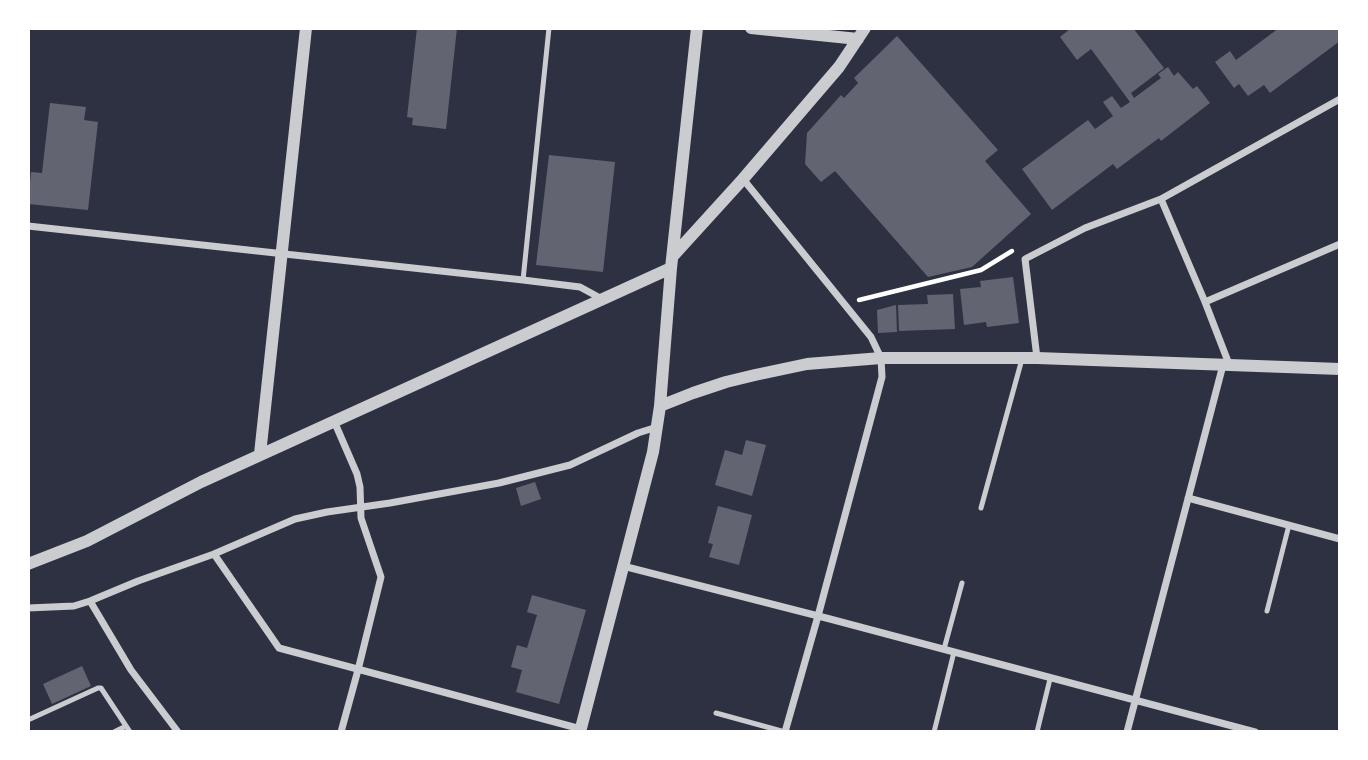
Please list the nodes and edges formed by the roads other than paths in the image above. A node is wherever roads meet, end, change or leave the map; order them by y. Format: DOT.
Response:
graph roads {
  1 [pos="306,28"];
  2 [pos="549,28"];
  3 [pos="697,28"];
  4 [pos="751,28"];
  5 [pos="861,34"];
  6 [pos="1340,99"];
  7 [pos="743,179"];
  8 [pos="1161,199"];
  9 [pos="28,226"];
  10 [pos="1340,244"];
  11 [pos="283,253"];
  12 [pos="672,262"];
  13 [pos="523,280"];
  14 [pos="604,300"];
  15 [pos="1205,302"];
  16 [pos="881,358"];
  17 [pos="1022,358"];
  18 [pos="1037,358"];
  19 [pos="1226,364"];
  20 [pos="1340,369"];
  21 [pos="660,407"];
  22 [pos="334,421"];
  23 [pos="657,427"];
  24 [pos="260,454"];
  25 [pos="1188,498"];
  26 [pos="361,506"];
  27 [pos="981,508"];
  28 [pos="1289,525"];
  29 [pos="1340,539"];
  30 [pos="214,554"];
  31 [pos="28,564"];
  32 [pos="623,566"];
  33 [pos="962,583"];
  34 [pos="90,601"];
  35 [pos="28,608"];
  36 [pos="1267,611"];
  37 [pos="818,616"];
  38 [pos="944,649"];
  39 [pos="954,652"];
  40 [pos="358,670"];
  41 [pos="1050,679"];
  42 [pos="1136,700"];
  43 [pos="716,713"];
  44 [pos="28,720"];
  45 [pos="128,729"];
  46 [pos="580,730"];
  47 [pos="1239,730"];
  48 [pos="114,732"];
  49 [pos="178,732"];
  50 [pos="341,732"];
  51 [pos="785,732"];
  52 [pos="934,732"];
  53 [pos="1037,732"];
  54 [pos="1127,732"];
  55 [pos="1255,732"];
  1 -- 11 [label="street"];
  2 -- 13 [label="lane"];
  3 -- 12 [label="street"];
  4 -- 5 [label="street"];
  5 -- 7 [label="street"];
  6 -- 8 [label="street"];
  7 -- 12 [label="street"];
  7 -- 16 [label="street"];
  8 -- 15 [label="street"];
  8 -- 18 [label="street"];
  9 -- 11 [label="street"];
  10 -- 15 [label="street"];
  11 -- 13 [label="street"];
  11 -- 24 [label="street"];
  12 -- 14 [label="street"];
  12 -- 21 [label="street"];
  13 -- 14 [label="street"];
  14 -- 22 [label="street"];
  15 -- 19 [label="street"];
  16 -- 17 [label="street"];
  16 -- 21 [label="street"];
  16 -- 37 [label="street"];
  17 -- 18 [label="street"];
  17 -- 27 [label="lane"];
  18 -- 19 [label="street"];
  19 -- 20 [label="street"];
  19 -- 25 [label="street"];
  21 -- 23 [label="street"];
  22 -- 24 [label="street"];
  22 -- 26 [label="street"];
  23 -- 26 [label="street"];
  23 -- 32 [label="street"];
  24 -- 31 [label="street"];
  25 -- 28 [label="street"];
  25 -- 42 [label="street"];
  26 -- 30 [label="street"];
  26 -- 40 [label="street"];
  28 -- 29 [label="street"];
  28 -- 36 [label="lane"];
  30 -- 34 [label="street"];
  30 -- 40 [label="street"];
  32 -- 37 [label="street"];
  32 -- 46 [label="street"];
  33 -- 38 [label="lane"];
  34 -- 35 [label="street"];
  34 -- 49 [label="street"];
  37 -- 38 [label="street"];
  37 -- 51 [label="street"];
  38 -- 39 [label="street"];
  39 -- 41 [label="street"];
  39 -- 52 [label="lane"];
  40 -- 46 [label="street"];
  40 -- 50 [label="street"];
  41 -- 42 [label="street"];
  41 -- 53 [label="lane"];
  42 -- 47 [label="street"];
  42 -- 54 [label="street"];
  43 -- 51 [label="lane"];
  44 -- 45 [label="lane"];
  45 -- 48 [label="lane"];
  47 -- 55 [label="street"];
}
